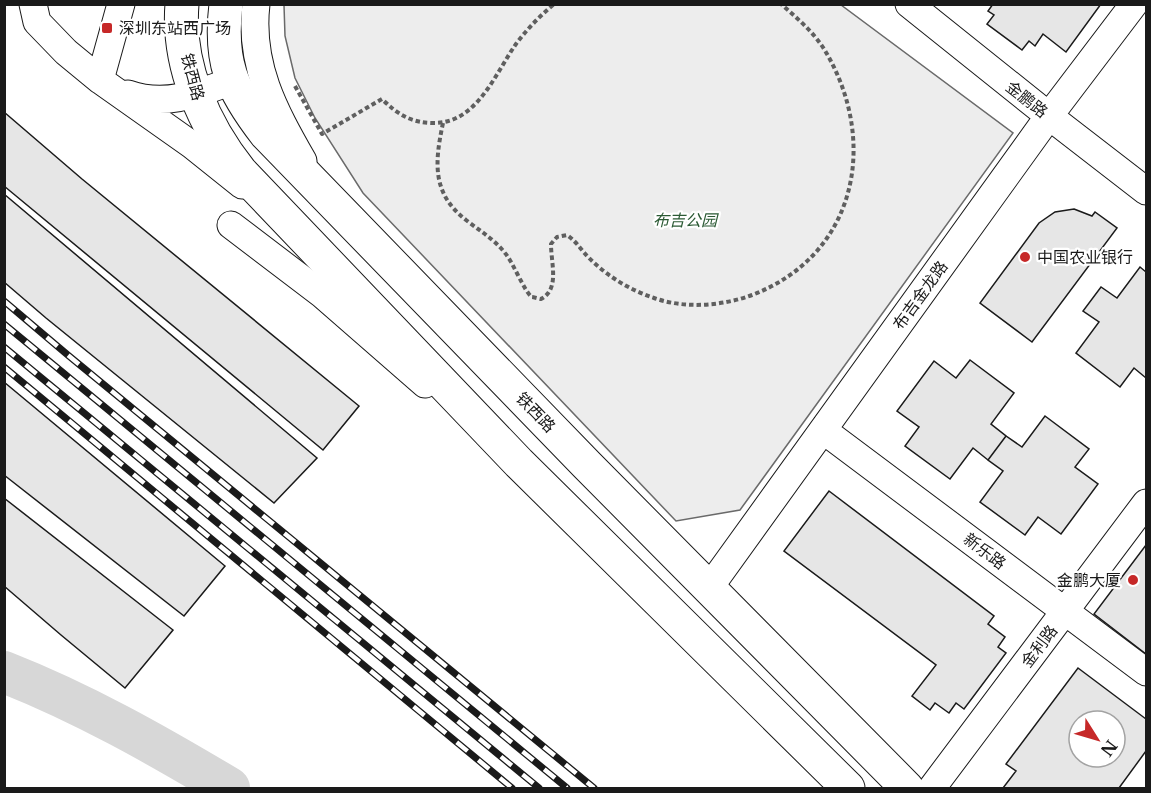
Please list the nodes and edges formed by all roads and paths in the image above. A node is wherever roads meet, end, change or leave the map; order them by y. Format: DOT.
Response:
graph roads {
  1 [pos="33,4"];
  2 [pos="121,4"];
  3 [pos="182,4"];
  4 [pos="226,4"];
  5 [pos="256,4"];
  6 [pos="554,4"];
  7 [pos="781,4"];
  8 [pos="909,4"];
  9 [pos="1134,4"];
  10 [pos="100,80"];
  11 [pos="232,81"];
  12 [pos="294,84"];
  13 [pos="196,94"];
  14 [pos="1049,116"];
  15 [pos="443,123"];
  16 [pos="318,189"];
  17 [pos="1146,191"];
  18 [pos="289,224"];
  19 [pos="231,225"];
  20 [pos="823,430"];
  21 [pos="519,463"];
  22 [pos="1146,503"];
  23 [pos="709,588"];
  24 [pos="1065,611"];
  25 [pos="1146,672"];
  26 [pos="881,763"];
  27 [pos="848,789"];
  28 [pos="857,789"];
  29 [pos="907,789"];
  30 [pos="932,789"];
  1 -- 10 [label="street"];
  2 -- 10 [label="street"];
  3 -- 13 [label="main road, 铁西路"];
  4 -- 11 [label="main road, 铁西路"];
  5 -- 16 [label="street"];
  6 -- 15 [label="path"];
  7 -- 15 [label="path"];
  8 -- 14 [label="street, 金鹏路"];
  9 -- 14 [label="street, 布吉金龙路"];
  10 -- 13 [label="street"];
  10 -- 18 [label="street"];
  11 -- 13 [label="street"];
  11 -- 16 [label="main road, 铁西路"];
  12 -- 15 [label="path"];
  13 -- 18 [label="main road, 铁西路"];
  14 -- 17 [label="street, 金鹏路"];
  14 -- 20 [label="street, 布吉金龙路"];
  16 -- 23 [label="main road, 铁西路"];
  18 -- 21 [label="main road, 铁西路"];
  19 -- 21 [label="street"];
  20 -- 23 [label="street, 布吉金龙路"];
  20 -- 24 [label="street, 新乐路"];
  21 -- 27 [label="main road, 铁西路"];
  22 -- 24 [label="street, 金利路"];
  23 -- 26 [label="main road, 铁西路"];
  24 -- 25 [label="street, 新乐路"];
  24 -- 30 [label="street, 金利路"];
  26 -- 28 [label="main road"];
  26 -- 29 [label="main road, 铁西路"];
}
